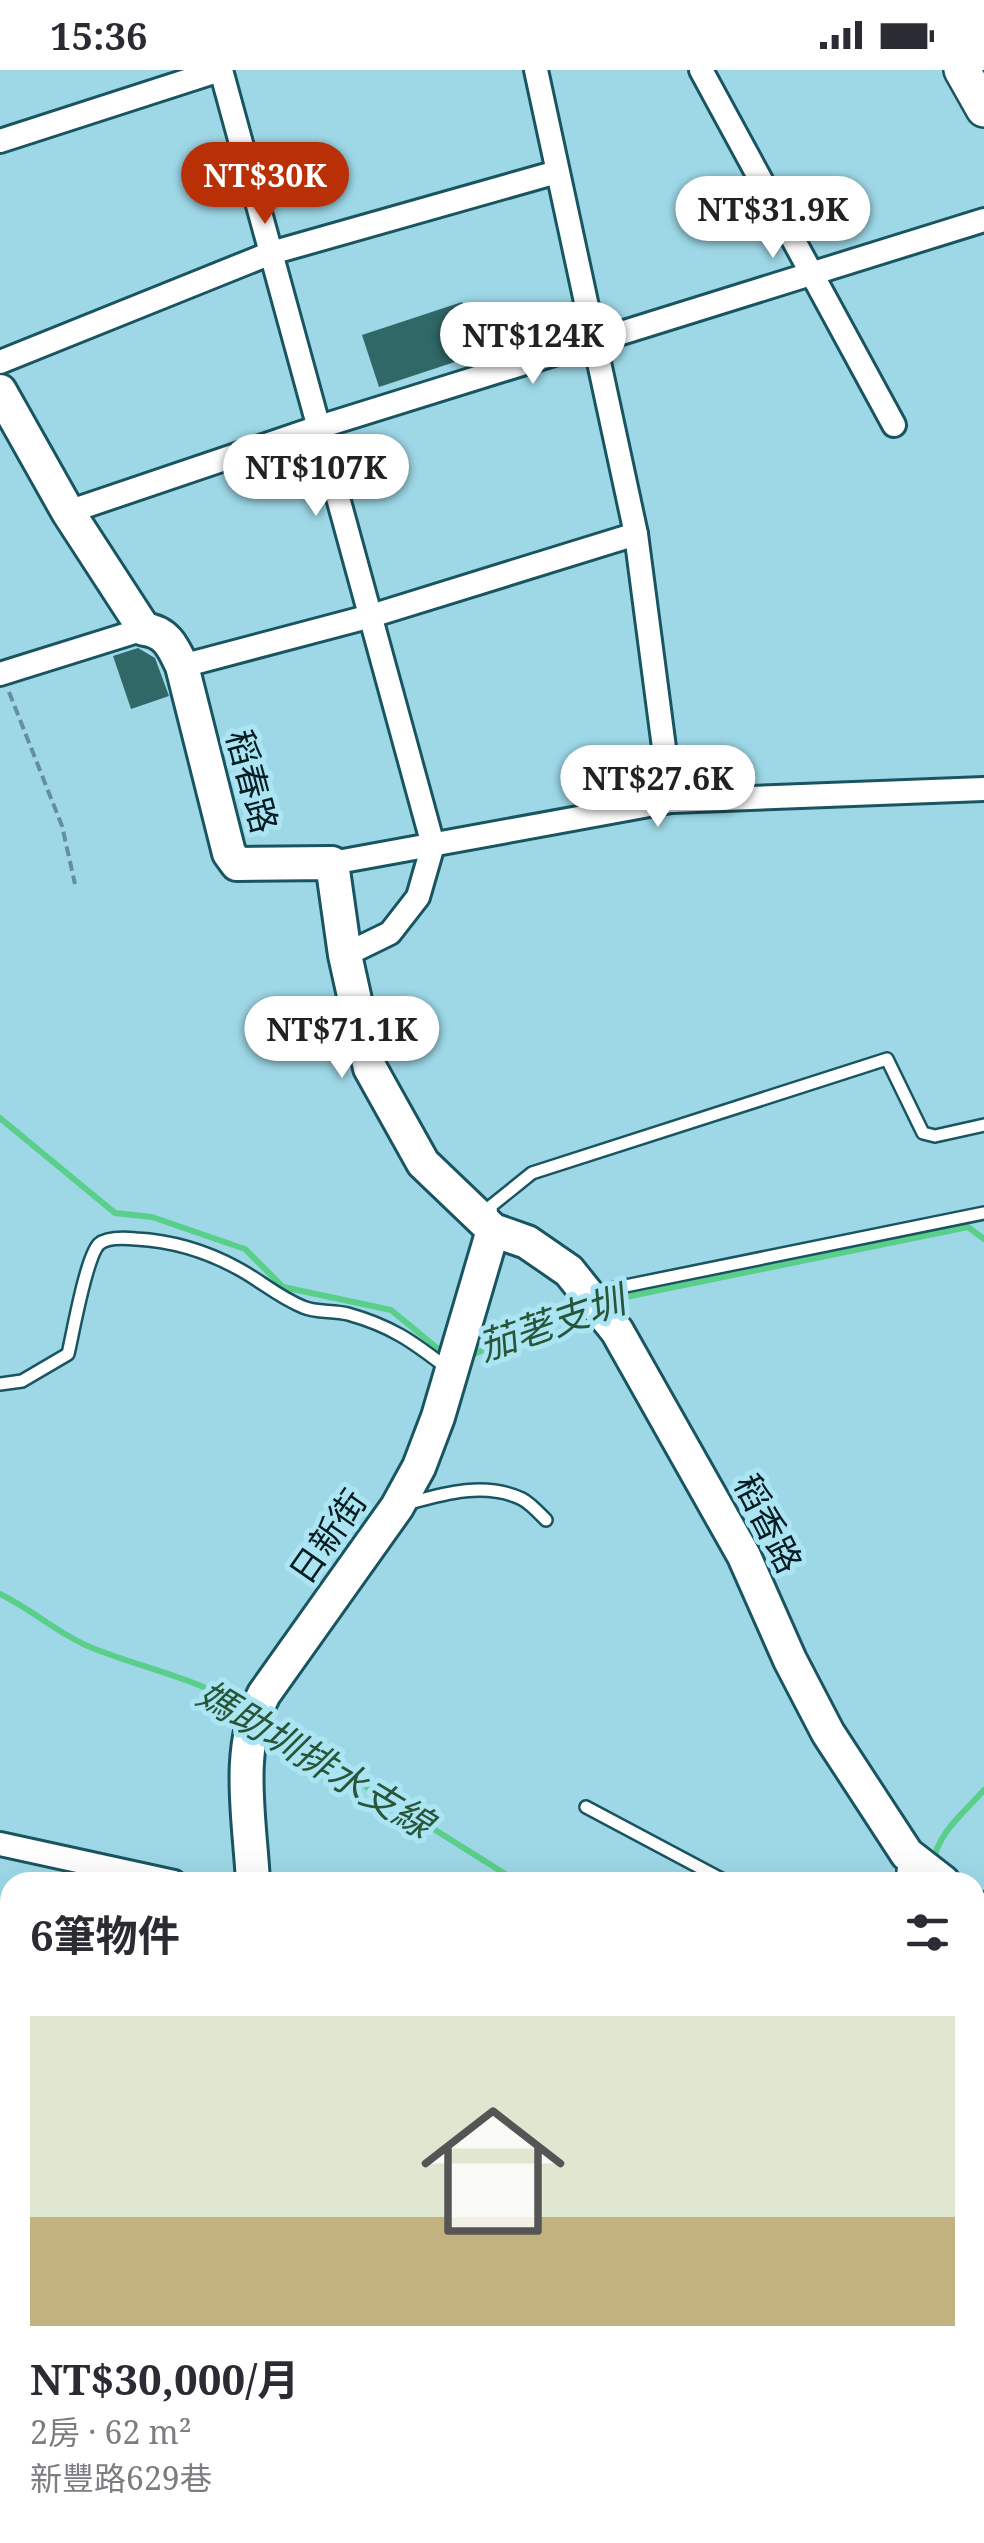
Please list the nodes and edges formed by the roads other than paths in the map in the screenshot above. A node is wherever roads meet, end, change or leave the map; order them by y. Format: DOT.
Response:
graph roads {
  1 [pos="220,70"];
  2 [pos="536,70"];
  3 [pos="701,70"];
  4 [pos="962,70"];
  5 [pos="984,108"];
  6 [pos="0,141"];
  7 [pos="558,172"];
  8 [pos="984,220"];
  9 [pos="271,253"];
  10 [pos="810,272"];
  11 [pos="593,341"];
  12 [pos="0,362"];
  13 [pos="0,391"];
  14 [pos="894,424"];
  15 [pos="316,428"];
  16 [pos="68,512"];
  17 [pos="636,534"];
  18 [pos="371,616"];
  19 [pos="144,629"];
  20 [pos="182,666"];
  21 [pos="1,673"];
  22 [pos="984,789"];
  23 [pos="671,801"];
  24 [pos="433,845"];
  25 [pos="332,862"];
  26 [pos="345,955"];
  27 [pos="984,1125"];
  28 [pos="984,1213"];
  29 [pos="493,1230"];
  30 [pos="587,1294"];
  31 [pos="450,1371"];
  32 [pos="0,1384"];
  33 [pos="397,1507"];
  34 [pos="546,1520"];
  35 [pos="586,1806"];
  36 [pos="0,1844"];
  37 [pos="906,1868"];
  38 [pos="128,1872"];
  39 [pos="252,1872"];
  40 [pos="708,1872"];
  1 -- 6 [label="street"];
  1 -- 9 [label="street"];
  2 -- 7 [label="street"];
  3 -- 10 [label="street"];
  4 -- 5 [label="main road"];
  7 -- 9 [label="street"];
  7 -- 11 [label="street"];
  8 -- 10 [label="street"];
  9 -- 12 [label="street"];
  9 -- 15 [label="street"];
  10 -- 11 [label="street"];
  10 -- 14 [label="street"];
  11 -- 15 [label="street"];
  11 -- 17 [label="street"];
  13 -- 16 [label="street, 稻春路"];
  15 -- 16 [label="street"];
  15 -- 18 [label="street"];
  16 -- 19 [label="street, 稻春路"];
  17 -- 18 [label="street"];
  17 -- 23 [label="street"];
  18 -- 20 [label="street"];
  18 -- 24 [label="street"];
  19 -- 20 [label="street, 稻春路"];
  19 -- 21 [label="street"];
  20 -- 25 [label="street, 稻春路"];
  22 -- 23 [label="street"];
  23 -- 24 [label="street"];
  24 -- 25 [label="street"];
  24 -- 26 [label="street"];
  25 -- 26 [label="street"];
  26 -- 29 [label="street"];
  27 -- 29 [label="lane"];
  28 -- 30 [label="lane"];
  29 -- 30 [label="street, 稻香路"];
  29 -- 31 [label="street, 日新街"];
  30 -- 37 [label="street, 稻香路"];
  31 -- 32 [label="lane"];
  31 -- 33 [label="street, 日新街"];
  33 -- 34 [label="lane"];
  33 -- 39 [label="street, 日新街"];
  35 -- 40 [label="lane"];
  36 -- 38 [label="street"];
}
